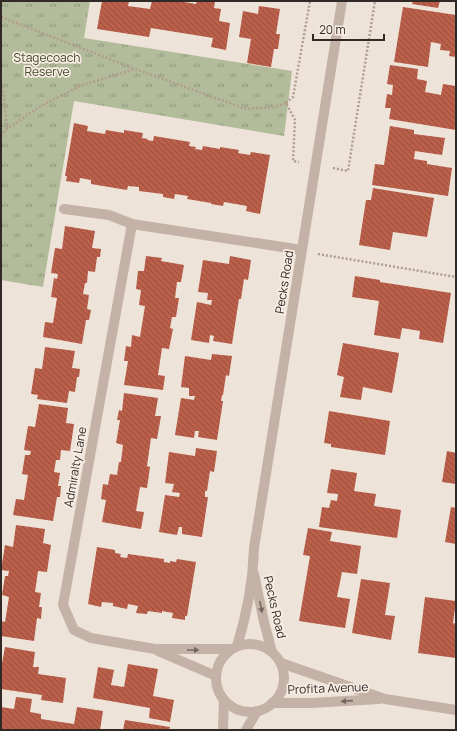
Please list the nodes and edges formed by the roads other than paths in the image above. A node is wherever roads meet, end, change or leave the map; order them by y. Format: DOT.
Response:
graph roads {
  1 [pos="342,1"];
  2 [pos="64,209"];
  3 [pos="132,224"];
  4 [pos="302,250"];
  5 [pos="253,568"];
  6 [pos="234,648"];
  7 [pos="155,650"];
  8 [pos="272,652"];
  9 [pos="281,663"];
  10 [pos="216,676"];
  11 [pos="386,699"];
  12 [pos="224,700"];
  13 [pos="272,703"];
  14 [pos="456,710"];
  15 [pos="257,711"];
  16 [pos="223,730"];
  17 [pos="246,730"];
  1 -- 4 [label="street, Pecks Road"];
  2 -- 3 [label="street"];
  3 -- 4 [label="street"];
  3 -- 7 [label="street, Admiralty Lane"];
  4 -- 5 [label="street, Pecks Road"];
  5 -- 6 [label="street, Pecks Road"];
  5 -- 8 [label="street, Pecks Road, one-way"];
  7 -- 6 [label="street, Admiralty Lane, one-way"];
  6 -- 8 [label="street"];
  6 -- 10 [label="street"];
  7 -- 10 [label="street, Admiralty Lane"];
  8 -- 9 [label="street"];
  9 -- 11 [label="street, Profita Avenue"];
  9 -- 13 [label="street"];
  10 -- 12 [label="street"];
  11 -- 13 [label="street, Profita Avenue, one-way"];
  11 -- 14 [label="street, Profita Avenue"];
  12 -- 15 [label="street"];
  12 -- 16 [label="street"];
  13 -- 15 [label="street"];
  15 -- 17 [label="street"];
}
